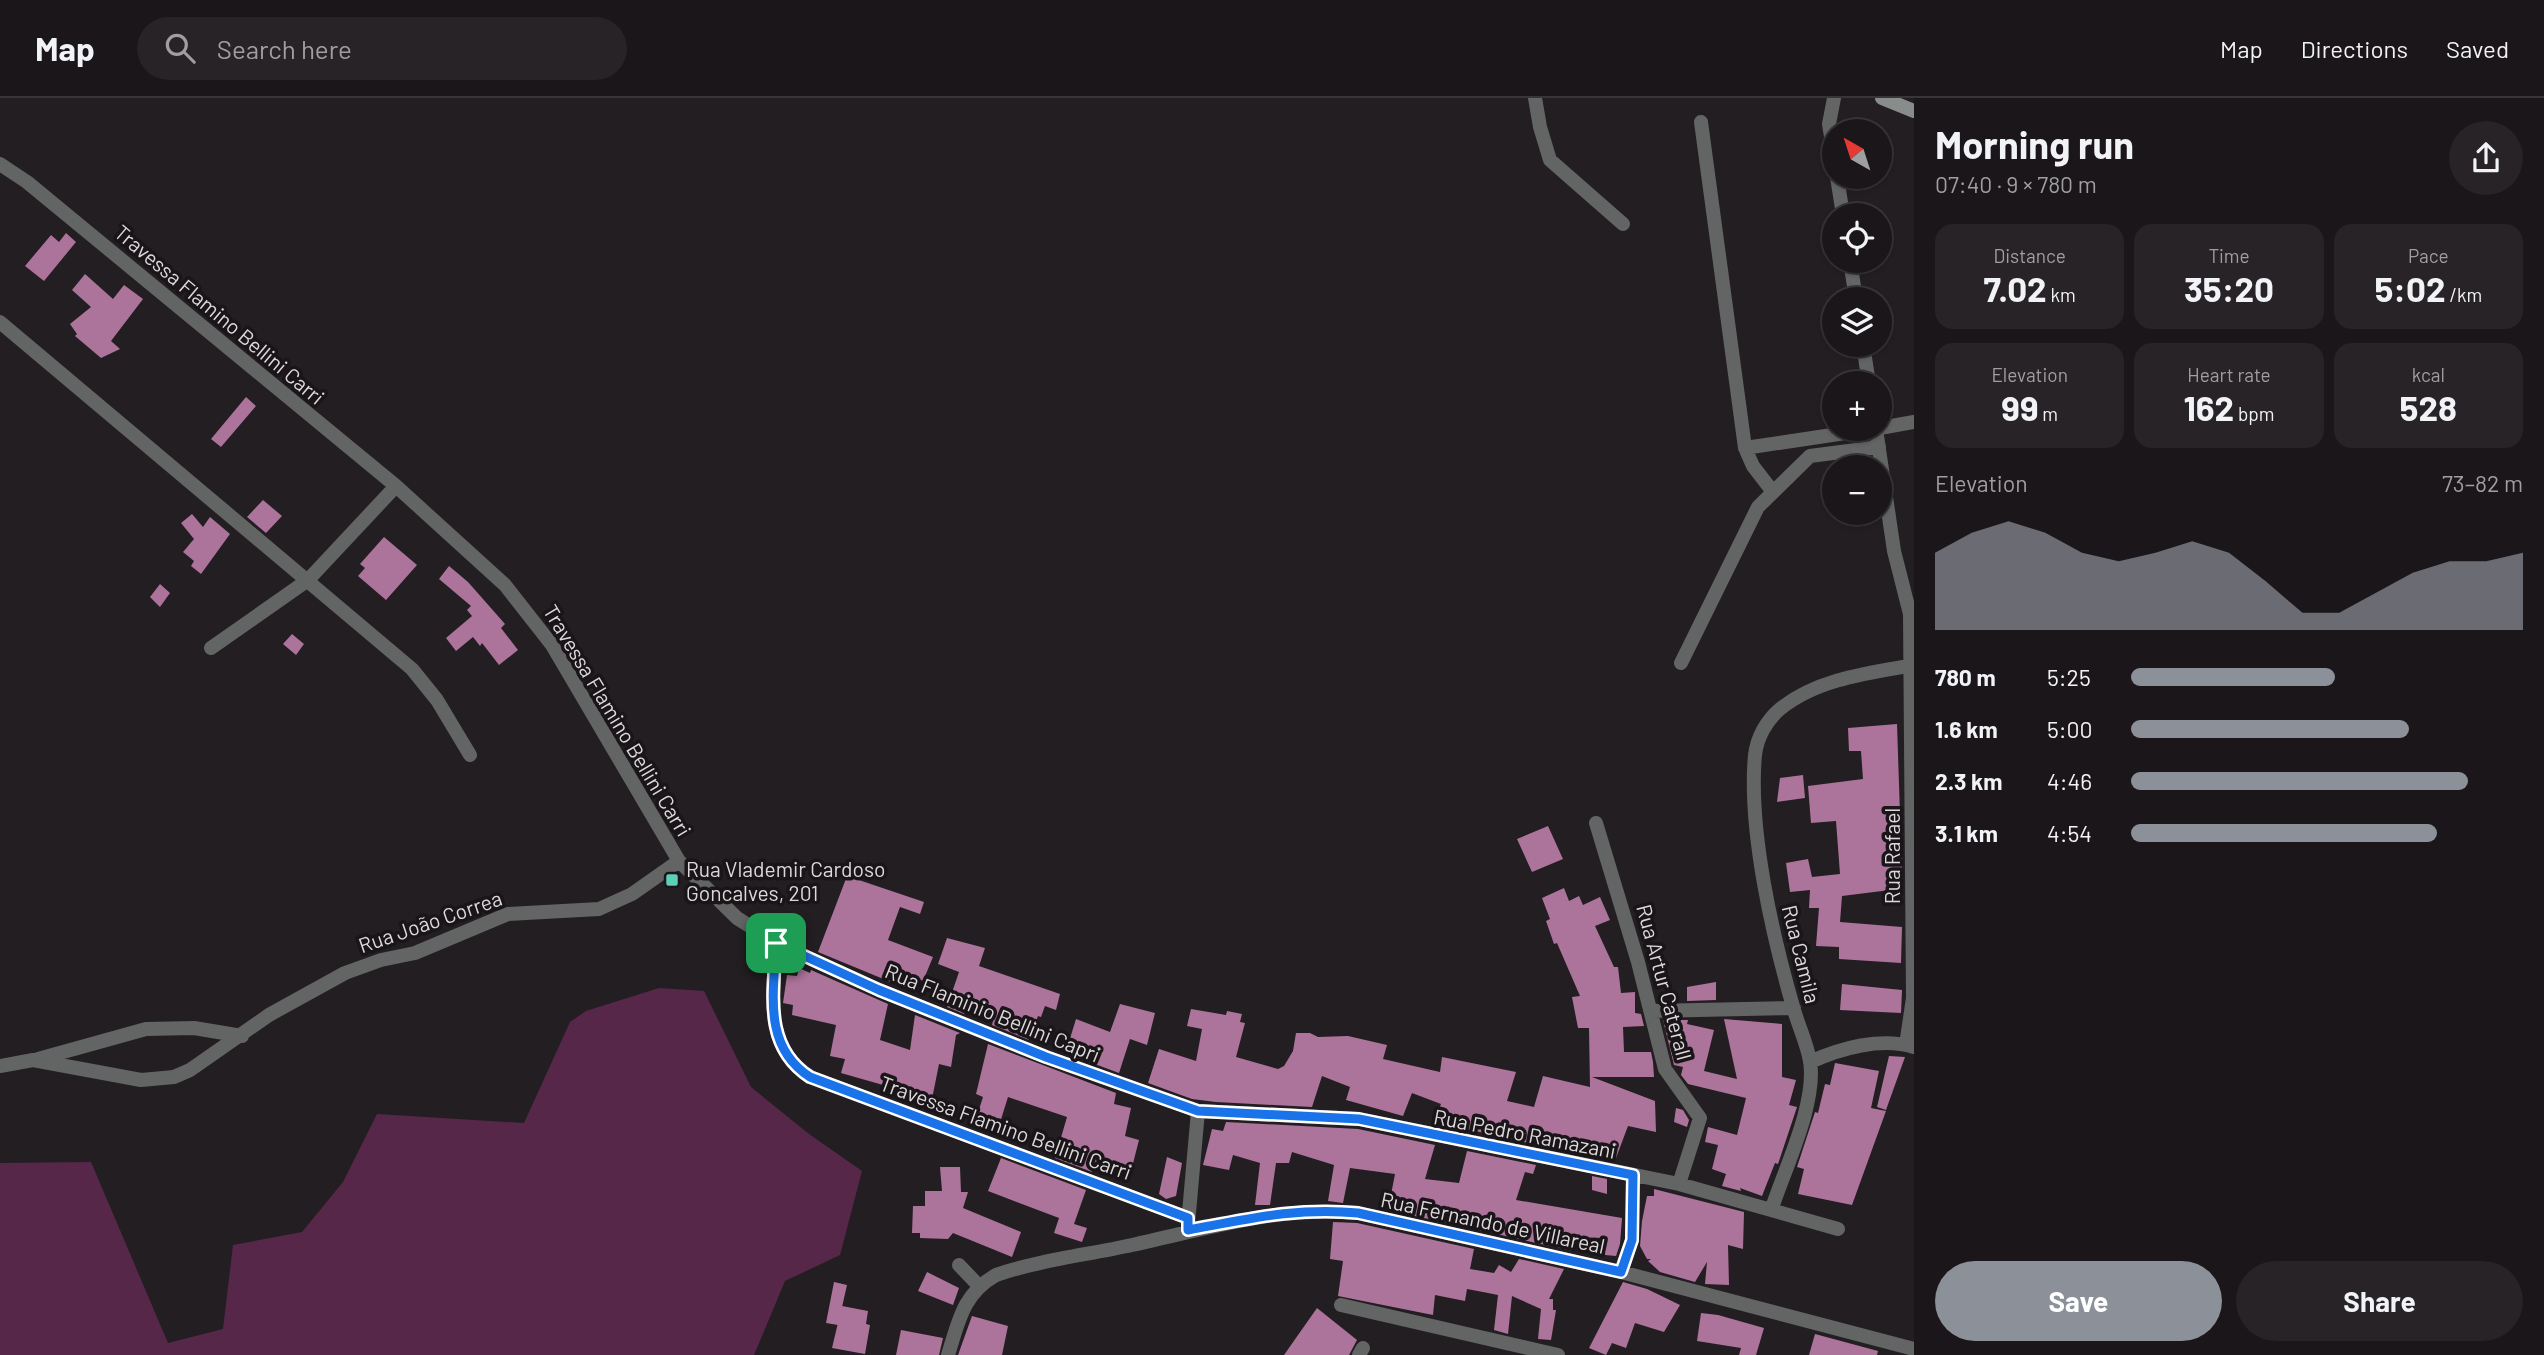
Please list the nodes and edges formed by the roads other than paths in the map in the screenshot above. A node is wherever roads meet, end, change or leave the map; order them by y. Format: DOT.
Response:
graph roads {
  1 [pos="1535,98"];
  2 [pos="1834,98"];
  3 [pos="1882,98"];
  4 [pos="1914,111"];
  5 [pos="1830,119"];
  6 [pos="1701,122"];
  7 [pos="0,164"];
  8 [pos="1623,224"];
  9 [pos="0,322"];
  10 [pos="1914,422"];
  11 [pos="1892,425"];
  12 [pos="1822,437"];
  13 [pos="1833,441"];
  14 [pos="1878,441"];
  15 [pos="1879,447"];
  16 [pos="1745,448"];
  17 [pos="1822,455"];
  18 [pos="396,486"];
  19 [pos="1773,492"];
  20 [pos="308,580"];
  21 [pos="211,648"];
  22 [pos="1681,663"];
  23 [pos="1912,666"];
  24 [pos="470,755"];
  25 [pos="1596,823"];
  26 [pos="679,861"];
  27 [pos="776,943"];
  28 [pos="1794,1008"];
  29 [pos="1651,1012"];
  30 [pos="242,1036"];
  31 [pos="1910,1046"];
  32 [pos="33,1060"];
  33 [pos="1810,1062"];
  34 [pos="0,1066"];
  35 [pos="1198,1111"];
  36 [pos="1633,1175"];
  37 [pos="1679,1184"];
  38 [pos="1772,1208"];
  39 [pos="1188,1224"];
  40 [pos="1838,1229"];
  41 [pos="959,1265"];
  42 [pos="1621,1272"];
  43 [pos="978,1285"];
  44 [pos="1341,1305"];
  45 [pos="1914,1349"];
  46 [pos="948,1355"];
  47 [pos="1558,1355"];
  1 -- 8 [label="street"];
  2 -- 5 [label="street"];
  3 -- 4 [label="street"];
  6 -- 16 [label="street"];
  7 -- 18 [label="street, Travessa Flamino Bellini Carri"];
  9 -- 20 [label="street"];
  10 -- 11 [label="street"];
  12 -- 16 [label="street"];
  13 -- 17 [label="street"];
  14 -- 15 [label="street, Rua Rafael"];
  15 -- 17 [label="street"];
  15 -- 23 [label="street, Rua Rafael"];
  16 -- 19 [label="street"];
  17 -- 19 [label="street"];
  18 -- 20 [label="street"];
  18 -- 26 [label="street, Travessa Flamino Bellini Carri"];
  19 -- 22 [label="street"];
  20 -- 21 [label="street"];
  20 -- 24 [label="street"];
  23 -- 28 [label="street, Rua Camila"];
  23 -- 31 [label="street, Rua Rafael"];
  25 -- 29 [label="street, Rua Artur Caterall"];
  26 -- 27 [label="street, Travessa Flamino Bellini Carri"];
  26 -- 30 [label="street, Rua João Correa"];
  27 -- 35 [label="street, Rua Flaminio Bellini Capri"];
  27 -- 39 [label="street, Travessa Flamino Bellini Carri"];
  28 -- 29 [label="street"];
  28 -- 33 [label="street, Rua Camila"];
  29 -- 37 [label="street, Rua Artur Caterall"];
  30 -- 32 [label="street, Rua João Correa"];
  30 -- 32 [label="street, Rua João Correa"];
  31 -- 33 [label="street"];
  32 -- 34 [label="street, Rua João Correa"];
  33 -- 38 [label="street, Rua Camila"];
  35 -- 36 [label="street, Rua Pedro Ramazani"];
  35 -- 39 [label="street"];
  36 -- 37 [label="street, Rua Pedro Ramazani"];
  36 -- 42 [label="street"];
  37 -- 38 [label="street, Rua Pedro Ramazani"];
  38 -- 40 [label="street, Rua Pedro Ramazani"];
  39 -- 42 [label="street, Rua Fernando de Villareal"];
  39 -- 43 [label="street, Rua Fernando de Villareal"];
  41 -- 43 [label="street"];
  42 -- 45 [label="street, Rua Fernando de Villareal"];
  43 -- 46 [label="street"];
  44 -- 47 [label="street"];
}
